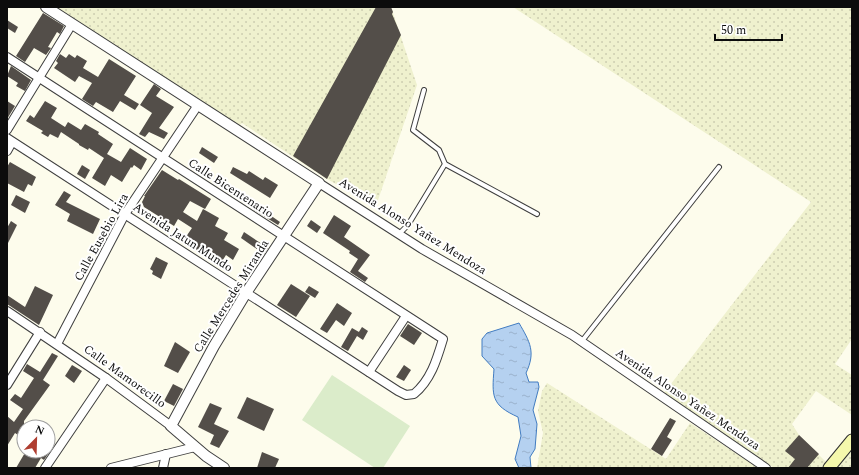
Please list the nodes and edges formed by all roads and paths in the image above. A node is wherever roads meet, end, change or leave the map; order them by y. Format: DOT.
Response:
graph roads {
  1 [pos="46,7"];
  2 [pos="72,24"];
  3 [pos="7,57"];
  4 [pos="39,77"];
  5 [pos="424,90"];
  6 [pos="198,105"];
  7 [pos="7,130"];
  8 [pos="10,140"];
  9 [pos="7,151"];
  10 [pos="162,158"];
  11 [pos="445,164"];
  12 [pos="719,167"];
  13 [pos="319,183"];
  14 [pos="125,214"];
  15 [pos="537,214"];
  16 [pos="399,234"];
  17 [pos="284,236"];
  18 [pos="246,293"];
  19 [pos="7,311"];
  20 [pos="406,316"];
  21 [pos="40,332"];
  22 [pos="581,342"];
  23 [pos="57,344"];
  24 [pos="369,372"];
  25 [pos="106,378"];
  26 [pos="7,385"];
  27 [pos="406,395"];
  28 [pos="171,426"];
  29 [pos="852,440"];
  30 [pos="195,447"];
  31 [pos="166,454"];
  32 [pos="45,468"];
  33 [pos="111,468"];
  34 [pos="163,468"];
  35 [pos="224,468"];
  36 [pos="766,468"];
  37 [pos="829,468"];
  1 -- 2 [label="street, Avenida Alonso Yañez Mendoza"];
  2 -- 4 [label="street"];
  2 -- 6 [label="street, Avenida Alonso Yañez Mendoza"];
  3 -- 4 [label="street, Calle Bicentenario"];
  4 -- 7 [label="street"];
  4 -- 10 [label="street, Calle Bicentenario"];
  5 -- 11 [label="lane"];
  6 -- 10 [label="street, Calle Eusebio Lira"];
  6 -- 13 [label="street, Avenida Alonso Yañez Mendoza"];
  8 -- 9 [label="street"];
  8 -- 14 [label="street, Avenida Jatun Mundo"];
  10 -- 14 [label="street, Calle Eusebio Lira"];
  10 -- 17 [label="street, Calle Bicentenario"];
  11 -- 15 [label="lane"];
  11 -- 16 [label="lane"];
  12 -- 22 [label="lane"];
  13 -- 16 [label="street, Avenida Alonso Yañez Mendoza"];
  13 -- 17 [label="street, Calle Mercedes Miranda"];
  14 -- 18 [label="street, Avenida Jatun Mundo"];
  14 -- 23 [label="street, Calle Eusebio Lira"];
  16 -- 22 [label="street, Avenida Alonso Yañez Mendoza"];
  17 -- 18 [label="street, Calle Mercedes Miranda"];
  17 -- 20 [label="street, Calle Bicentenario"];
  18 -- 24 [label="street, Avenida Jatun Mundo"];
  18 -- 28 [label="street, Calle Mercedes Miranda"];
  19 -- 21 [label="street, Calle Mamorecillo"];
  20 -- 24 [label="street"];
  20 -- 27 [label="street, Calle Bicentenario"];
  21 -- 23 [label="street, Calle Mamorecillo"];
  21 -- 26 [label="street"];
  22 -- 36 [label="street, Avenida Alonso Yañez Mendoza"];
  23 -- 25 [label="street, Calle Mamorecillo"];
  24 -- 27 [label="street, Avenida Jatun Mundo"];
  25 -- 28 [label="street, Calle Mamorecillo"];
  25 -- 32 [label="street"];
  28 -- 30 [label="street, Calle Mamorecillo"];
  29 -- 37 [label="main road"];
  30 -- 31 [label="street"];
  30 -- 35 [label="street, Calle Mamorecillo"];
  31 -- 33 [label="street"];
  31 -- 34 [label="street"];
}
